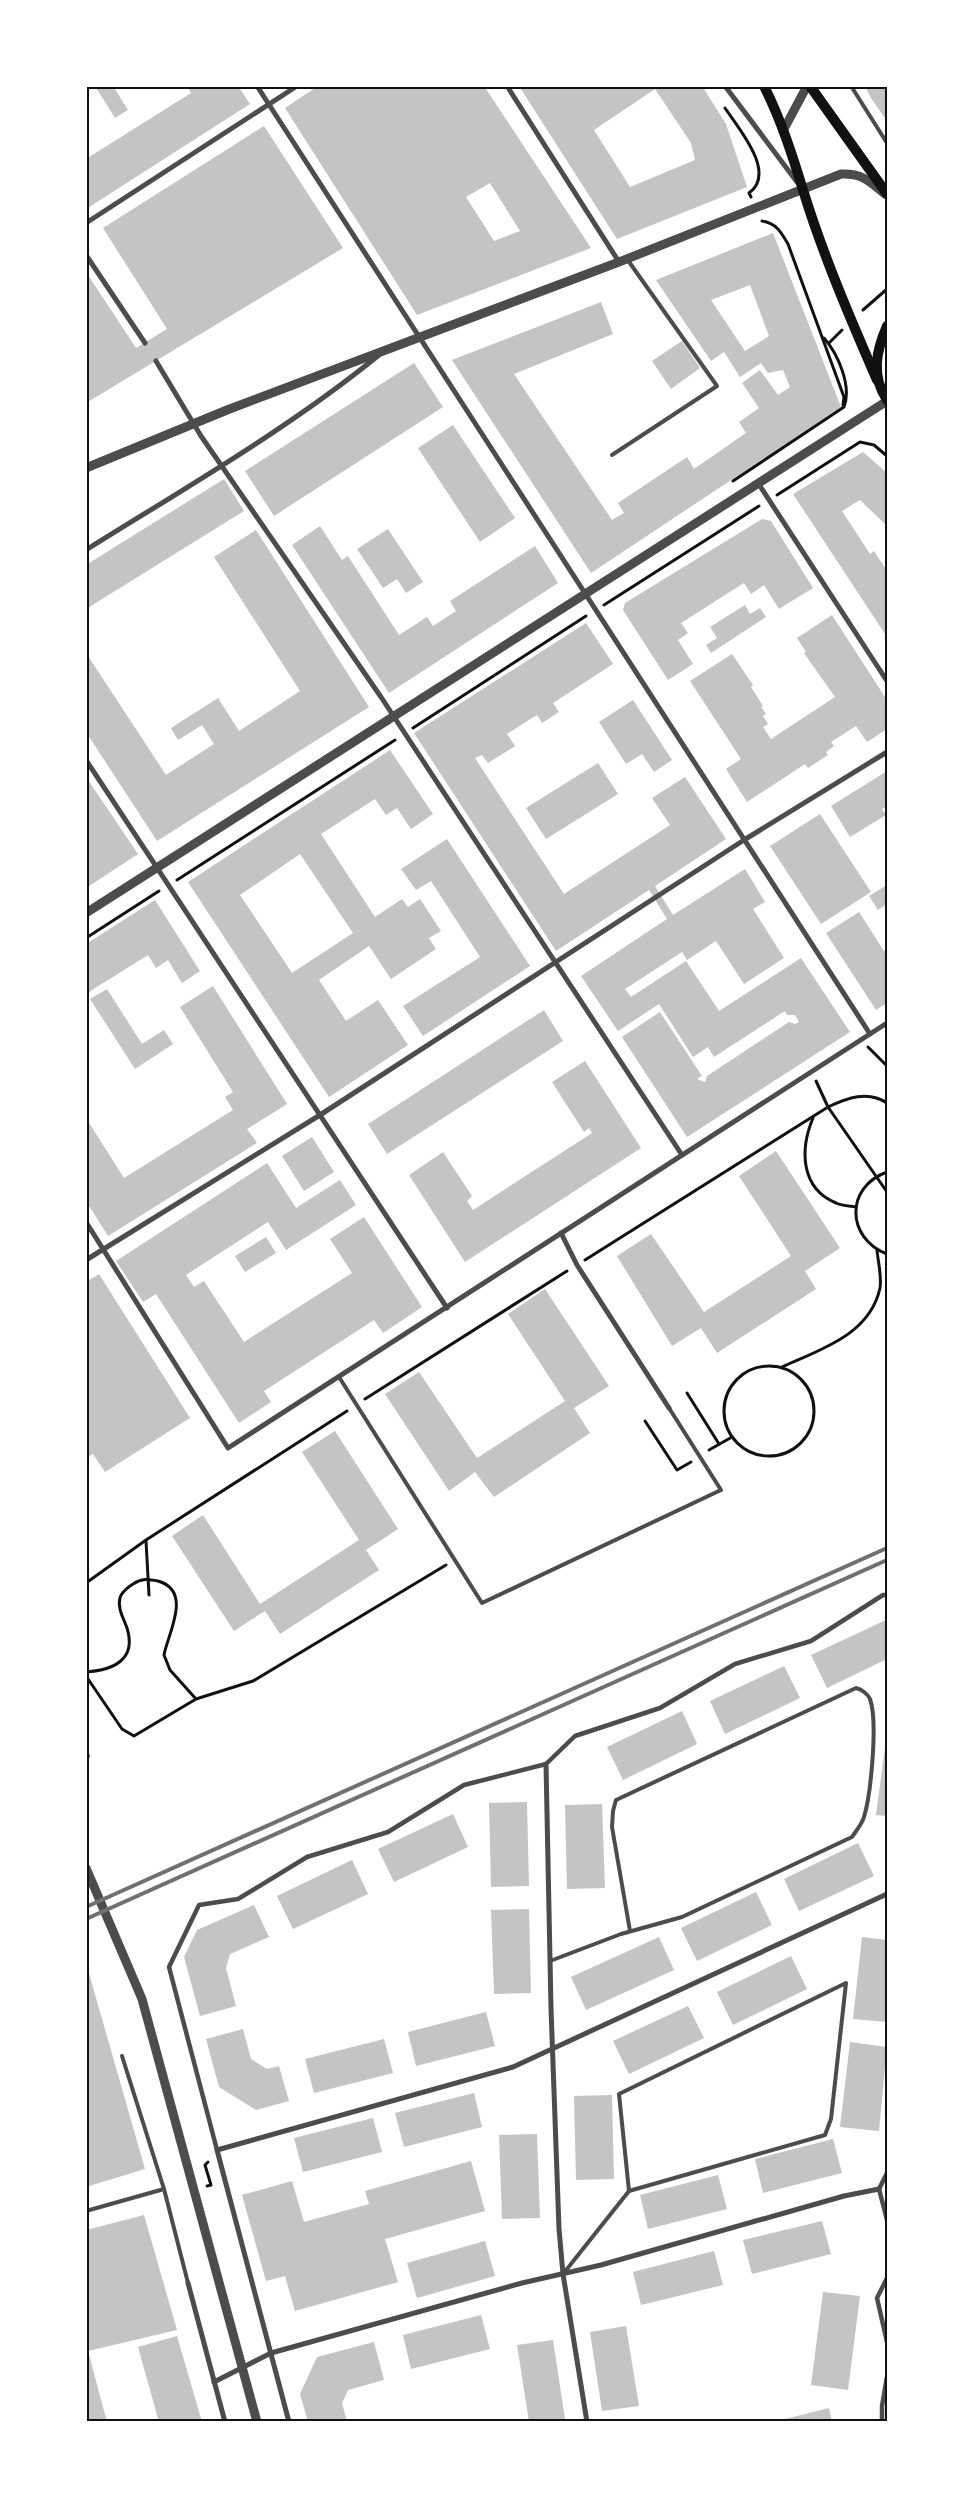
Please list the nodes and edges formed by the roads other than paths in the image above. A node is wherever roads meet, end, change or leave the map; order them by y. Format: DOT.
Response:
graph roads {
  1 [pos="257,86"];
  2 [pos="297,86"];
  3 [pos="507,86"];
  4 [pos="725,86"];
  5 [pos="764,86"];
  6 [pos="808,86"];
  7 [pos="850,86"];
  8 [pos="269,104"];
  9 [pos="784,129"];
  10 [pos="887,143"];
  11 [pos="803,189"];
  12 [pos="887,195"];
  13 [pos="86,223"];
  14 [pos="86,255"];
  15 [pos="622,260"];
  16 [pos="887,326"];
  17 [pos="418,337"];
  18 [pos="144,343"];
  19 [pos="385,350"];
  20 [pos="156,361"];
  21 [pos="877,380"];
  22 [pos="887,400"];
  23 [pos="194,423"];
  24 [pos="612,455"];
  25 [pos="222,465"];
  26 [pos="86,468"];
  27 [pos="758,483"];
  28 [pos="86,550"];
  29 [pos="584,593"];
  30 [pos="887,681"];
  31 [pos="394,716"];
  32 [pos="887,752"];
  33 [pos="86,760"];
  34 [pos="744,840"];
  35 [pos="157,868"];
  36 [pos="86,913"];
  37 [pos="554,963"];
  38 [pos="887,1023"];
  39 [pos="870,1034"];
  40 [pos="320,1115"];
  41 [pos="682,1155"];
  42 [pos="86,1222"];
  43 [pos="561,1233"];
  44 [pos="102,1249"];
  45 [pos="86,1260"];
  46 [pos="447,1308"];
  47 [pos="339,1377"];
  48 [pos="668,1408"];
  49 [pos="887,1595"];
  50 [pos="546,1764"];
  51 [pos="86,1868"];
  52 [pos="887,1894"];
  53 [pos="630,1932"];
  54 [pos="550,1961"];
  55 [pos="552,2051"];
  56 [pos="122,2056"];
  57 [pos="217,2150"];
  58 [pos="887,2173"];
  59 [pos="164,2189"];
  60 [pos="879,2189"];
  61 [pos="629,2191"];
  62 [pos="86,2211"];
  63 [pos="887,2220"];
  64 [pos="563,2274"];
  65 [pos="887,2278"];
  66 [pos="188,2283"];
  67 [pos="887,2342"];
  68 [pos="272,2353"];
  69 [pos="242,2367"];
  70 [pos="887,2377"];
  71 [pos="214,2382"];
  72 [pos="225,2422"];
  73 [pos="257,2422"];
  74 [pos="289,2422"];
  75 [pos="587,2422"];
  76 [pos="882,2422"];
  1 -- 8 [label="street"];
  2 -- 8 [label="street"];
  3 -- 15 [label="street"];
  4 -- 11 [label="street"];
  5 -- 9 [label="main road"];
  6 -- 9 [label="street"];
  6 -- 12 [label="main road"];
  7 -- 10 [label="lane"];
  8 -- 13 [label="street"];
  8 -- 17 [label="street"];
  9 -- 11 [label="main road"];
  11 -- 12 [label="street"];
  11 -- 15 [label="street"];
  11 -- 21 [label="main road"];
  14 -- 18 [label="street"];
  15 -- 17 [label="street"];
  15 -- 24 [label="lane"];
  16 -- 21 [label="main road"];
  17 -- 19 [label="street"];
  17 -- 29 [label="street"];
  19 -- 23 [label="street"];
  19 -- 25 [label="street"];
  20 -- 23 [label="street"];
  21 -- 22 [label="main road"];
  22 -- 27 [label="street"];
  23 -- 25 [label="street"];
  23 -- 26 [label="street"];
  25 -- 28 [label="street"];
  25 -- 31 [label="street"];
  27 -- 29 [label="street"];
  27 -- 30 [label="street"];
  29 -- 31 [label="street"];
  29 -- 34 [label="street"];
  31 -- 35 [label="street"];
  31 -- 37 [label="street"];
  32 -- 34 [label="street"];
  33 -- 35 [label="street"];
  34 -- 37 [label="street"];
  34 -- 39 [label="street"];
  35 -- 36 [label="street"];
  35 -- 40 [label="street"];
  37 -- 40 [label="street"];
  37 -- 41 [label="street"];
  38 -- 39 [label="street"];
  39 -- 41 [label="street"];
  40 -- 44 [label="street"];
  40 -- 46 [label="street"];
  41 -- 43 [label="street"];
  42 -- 44 [label="street"];
  43 -- 46 [label="street"];
  43 -- 48 [label="street"];
  44 -- 45 [label="street"];
  44 -- 47 [label="street"];
  46 -- 47 [label="street"];
  47 -- 48 [label="lane"];
  49 -- 50 [label="street"];
  50 -- 54 [label="street"];
  50 -- 57 [label="street"];
  51 -- 69 [label="street"];
  52 -- 55 [label="street"];
  53 -- 53 [label="lane"];
  53 -- 54 [label="lane"];
  54 -- 55 [label="street"];
  55 -- 57 [label="street"];
  55 -- 64 [label="street"];
  56 -- 59 [label="lane"];
  57 -- 68 [label="street"];
  58 -- 60 [label="street"];
  59 -- 62 [label="lane"];
  59 -- 66 [label="lane"];
  60 -- 63 [label="street"];
  60 -- 64 [label="street"];
  61 -- 61 [label="lane"];
  61 -- 64 [label="lane"];
  64 -- 68 [label="street"];
  64 -- 75 [label="street"];
  65 -- 67 [label="street"];
  66 -- 71 [label="street"];
  68 -- 69 [label="street"];
  68 -- 74 [label="street"];
  69 -- 71 [label="street"];
  69 -- 73 [label="street"];
  70 -- 76 [label="street"];
  71 -- 72 [label="street"];
}
